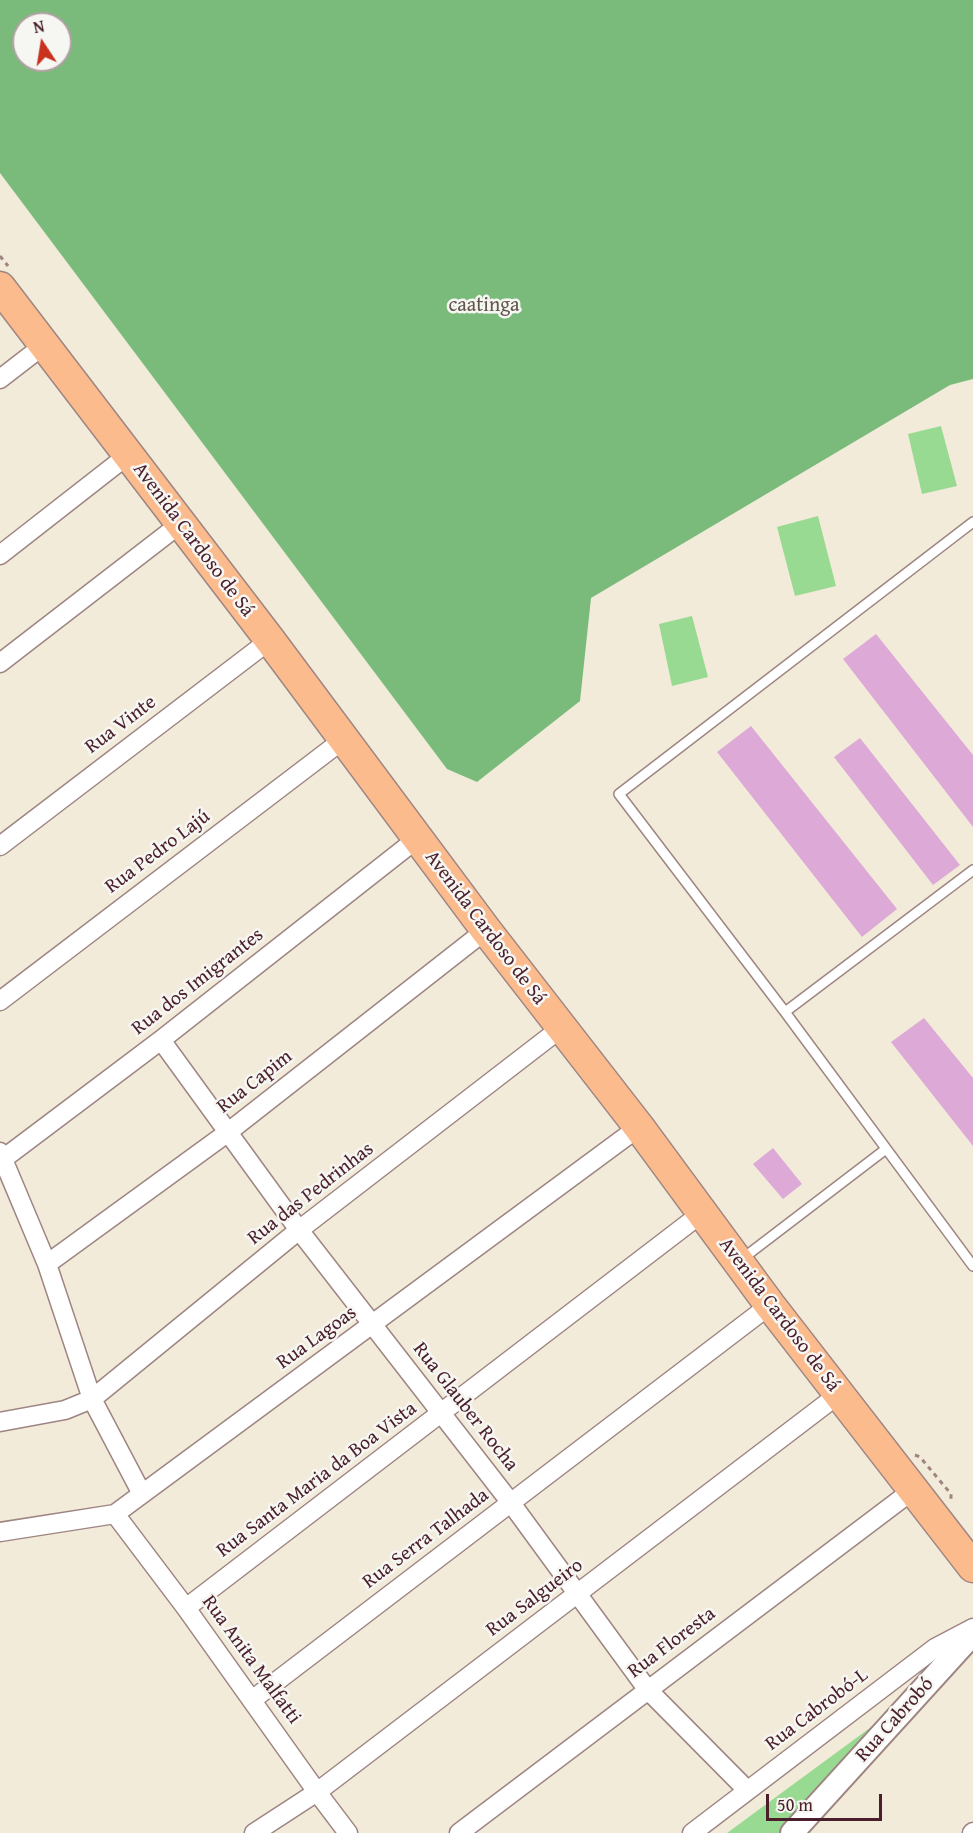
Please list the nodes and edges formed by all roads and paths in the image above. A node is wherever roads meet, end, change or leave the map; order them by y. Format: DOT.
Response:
graph roads {
  1 [pos="0,287"];
  2 [pos="44,345"];
  3 [pos="0,379"];
  4 [pos="128,455"];
  5 [pos="973,522"];
  6 [pos="180,524"];
  7 [pos="0,555"];
  8 [pos="270,640"];
  9 [pos="0,663"];
  10 [pos="344,739"];
  11 [pos="418,838"];
  12 [pos="0,846"];
  13 [pos="973,870"];
  14 [pos="486,930"];
  15 [pos="0,1001"];
  16 [pos="785,1012"];
  17 [pos="561,1028"];
  18 [pos="161,1040"];
  19 [pos="639,1127"];
  20 [pos="227,1133"];
  21 [pos="886,1149"];
  22 [pos="1,1155"];
  23 [pos="702,1213"];
  24 [pos="299,1230"];
  25 [pos="970,1255"];
  26 [pos="738,1262"];
  27 [pos="47,1264"];
  28 [pos="973,1266"];
  29 [pos="770,1305"];
  30 [pos="373,1324"];
  31 [pos="839,1394"];
  32 [pos="92,1399"];
  33 [pos="441,1414"];
  34 [pos="0,1422"];
  35 [pos="913,1490"];
  36 [pos="142,1494"];
  37 [pos="511,1503"];
  38 [pos="115,1514"];
  39 [pos="0,1532"];
  40 [pos="973,1567"];
  41 [pos="578,1594"];
  42 [pos="186,1608"];
  43 [pos="973,1628"];
  44 [pos="973,1634"];
  45 [pos="647,1689"];
  46 [pos="252,1700"];
  47 [pos="747,1790"];
  48 [pos="317,1792"];
  49 [pos="254,1833"];
  50 [pos="348,1833"];
  51 [pos="459,1833"];
  52 [pos="692,1833"];
  53 [pos="792,1833"];
  1 -- 2 [label="highway, Avenida Cardoso de Sá"];
  2 -- 3 [label="street"];
  2 -- 4 [label="highway, Avenida Cardoso de Sá"];
  4 -- 6 [label="highway, Avenida Cardoso de Sá"];
  4 -- 7 [label="street"];
  5 -- 16 [label="lane"];
  6 -- 8 [label="highway, Avenida Cardoso de Sá"];
  6 -- 9 [label="street"];
  8 -- 10 [label="highway, Avenida Cardoso de Sá"];
  8 -- 12 [label="street, Rua Vinte"];
  10 -- 11 [label="highway, Avenida Cardoso de Sá"];
  10 -- 15 [label="street, Rua Pedro Lajú"];
  11 -- 14 [label="highway, Avenida Cardoso de Sá"];
  11 -- 18 [label="street, Rua dos Imigrantes"];
  13 -- 16 [label="lane"];
  14 -- 17 [label="highway, Avenida Cardoso de Sá"];
  14 -- 20 [label="street, Rua Capim"];
  16 -- 21 [label="lane"];
  17 -- 19 [label="highway, Avenida Cardoso de Sá"];
  17 -- 24 [label="street, Rua das Pedrinhas"];
  18 -- 20 [label="street, Rua Glauber Rocha"];
  18 -- 22 [label="street, Rua dos Imigrantes"];
  19 -- 23 [label="highway, Avenida Cardoso de Sá"];
  19 -- 30 [label="street, Rua Lagoas"];
  20 -- 24 [label="street, Rua Glauber Rocha"];
  20 -- 27 [label="street, Rua Capim"];
  21 -- 25 [label="lane"];
  21 -- 26 [label="lane"];
  22 -- 27 [label="street"];
  23 -- 26 [label="highway, Avenida Cardoso de Sá"];
  23 -- 33 [label="street, Rua Santa Maria da Boa Vista"];
  24 -- 30 [label="street, Rua Glauber Rocha"];
  24 -- 32 [label="street, Rua das Pedrinhas"];
  25 -- 28 [label="lane"];
  26 -- 29 [label="highway, Avenida Cardoso de Sá"];
  27 -- 32 [label="street"];
  29 -- 31 [label="highway, Avenida Cardoso de Sá"];
  29 -- 37 [label="street, Rua Serra Talhada"];
  30 -- 33 [label="street, Rua Glauber Rocha"];
  30 -- 36 [label="street, Rua Lagoas"];
  31 -- 35 [label="highway, Avenida Cardoso de Sá"];
  31 -- 41 [label="street, Rua Salgueiro"];
  32 -- 34 [label="street, Rua das Pedrinhas"];
  32 -- 36 [label="street"];
  33 -- 37 [label="street, Rua Glauber Rocha"];
  33 -- 42 [label="street, Rua Santa Maria da Boa Vista"];
  35 -- 40 [label="highway, Avenida Cardoso de Sá"];
  35 -- 45 [label="street, Rua Floresta"];
  36 -- 38 [label="street, Rua Lagoas"];
  37 -- 41 [label="street, Rua Glauber Rocha"];
  37 -- 46 [label="street, Rua Serra Talhada"];
  38 -- 39 [label="street, Rua Lagoas"];
  38 -- 42 [label="street, Rua Anita Malfatti"];
  41 -- 45 [label="street, Rua Glauber Rocha"];
  41 -- 48 [label="street, Rua Salgueiro"];
  42 -- 46 [label="street, Rua Anita Malfatti"];
  43 -- 47 [label="street, Rua Cabrobó-L"];
  44 -- 53 [label="street, Rua Cabrobó"];
  45 -- 47 [label="street, Rua Glauber Rocha"];
  45 -- 51 [label="street, Rua Floresta"];
  46 -- 48 [label="street, Rua Anita Malfatti"];
  47 -- 52 [label="street, Rua Cabrobó-L"];
  48 -- 49 [label="street, Rua Salgueiro"];
  48 -- 50 [label="street, Rua Anita Malfatti"];
}
